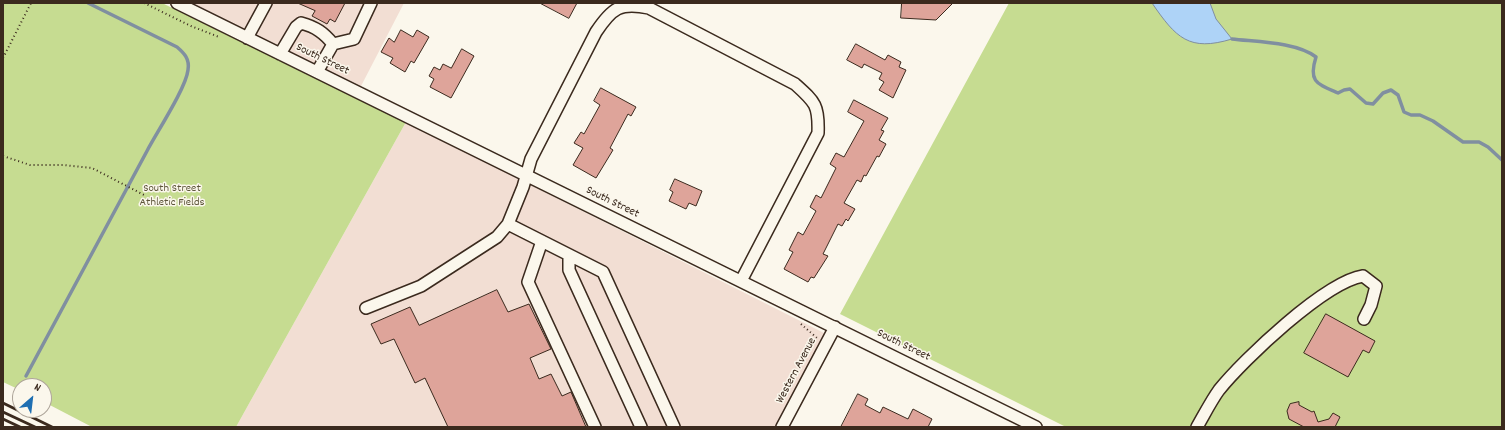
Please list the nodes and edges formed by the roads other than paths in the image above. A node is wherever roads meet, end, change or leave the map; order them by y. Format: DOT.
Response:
graph roads {
  1 [pos="177,3"];
  2 [pos="266,3"];
  3 [pos="371,3"];
  4 [pos="247,38"];
  5 [pos="333,44"];
  6 [pos="280,54"];
  7 [pos="317,72"];
  8 [pos="526,175"];
  9 [pos="508,224"];
  10 [pos="542,241"];
  11 [pos="569,255"];
  12 [pos="741,281"];
  13 [pos="366,308"];
  14 [pos="1364,319"];
  15 [pos="835,327"];
  16 [pos="595,427"];
  17 [pos="641,427"];
  18 [pos="674,427"];
  19 [pos="782,427"];
  20 [pos="1036,427"];
  21 [pos="1197,427"];
  1 -- 4 [label="street, South Street"];
  2 -- 4 [label="street"];
  3 -- 5 [label="street"];
  4 -- 6 [label="street, South Street"];
  5 -- 6 [label="street"];
  5 -- 7 [label="street"];
  6 -- 7 [label="street, South Street"];
  7 -- 8 [label="street, South Street"];
  8 -- 9 [label="street"];
  8 -- 12 [label="street, South Street"];
  8 -- 12 [label="street"];
  9 -- 10 [label="street"];
  9 -- 13 [label="street"];
  10 -- 11 [label="street"];
  10 -- 16 [label="street"];
  11 -- 17 [label="street"];
  11 -- 18 [label="street"];
  12 -- 15 [label="street, South Street"];
  14 -- 21 [label="street"];
  15 -- 19 [label="street, Western Avenue"];
  15 -- 20 [label="street, South Street"];
}
